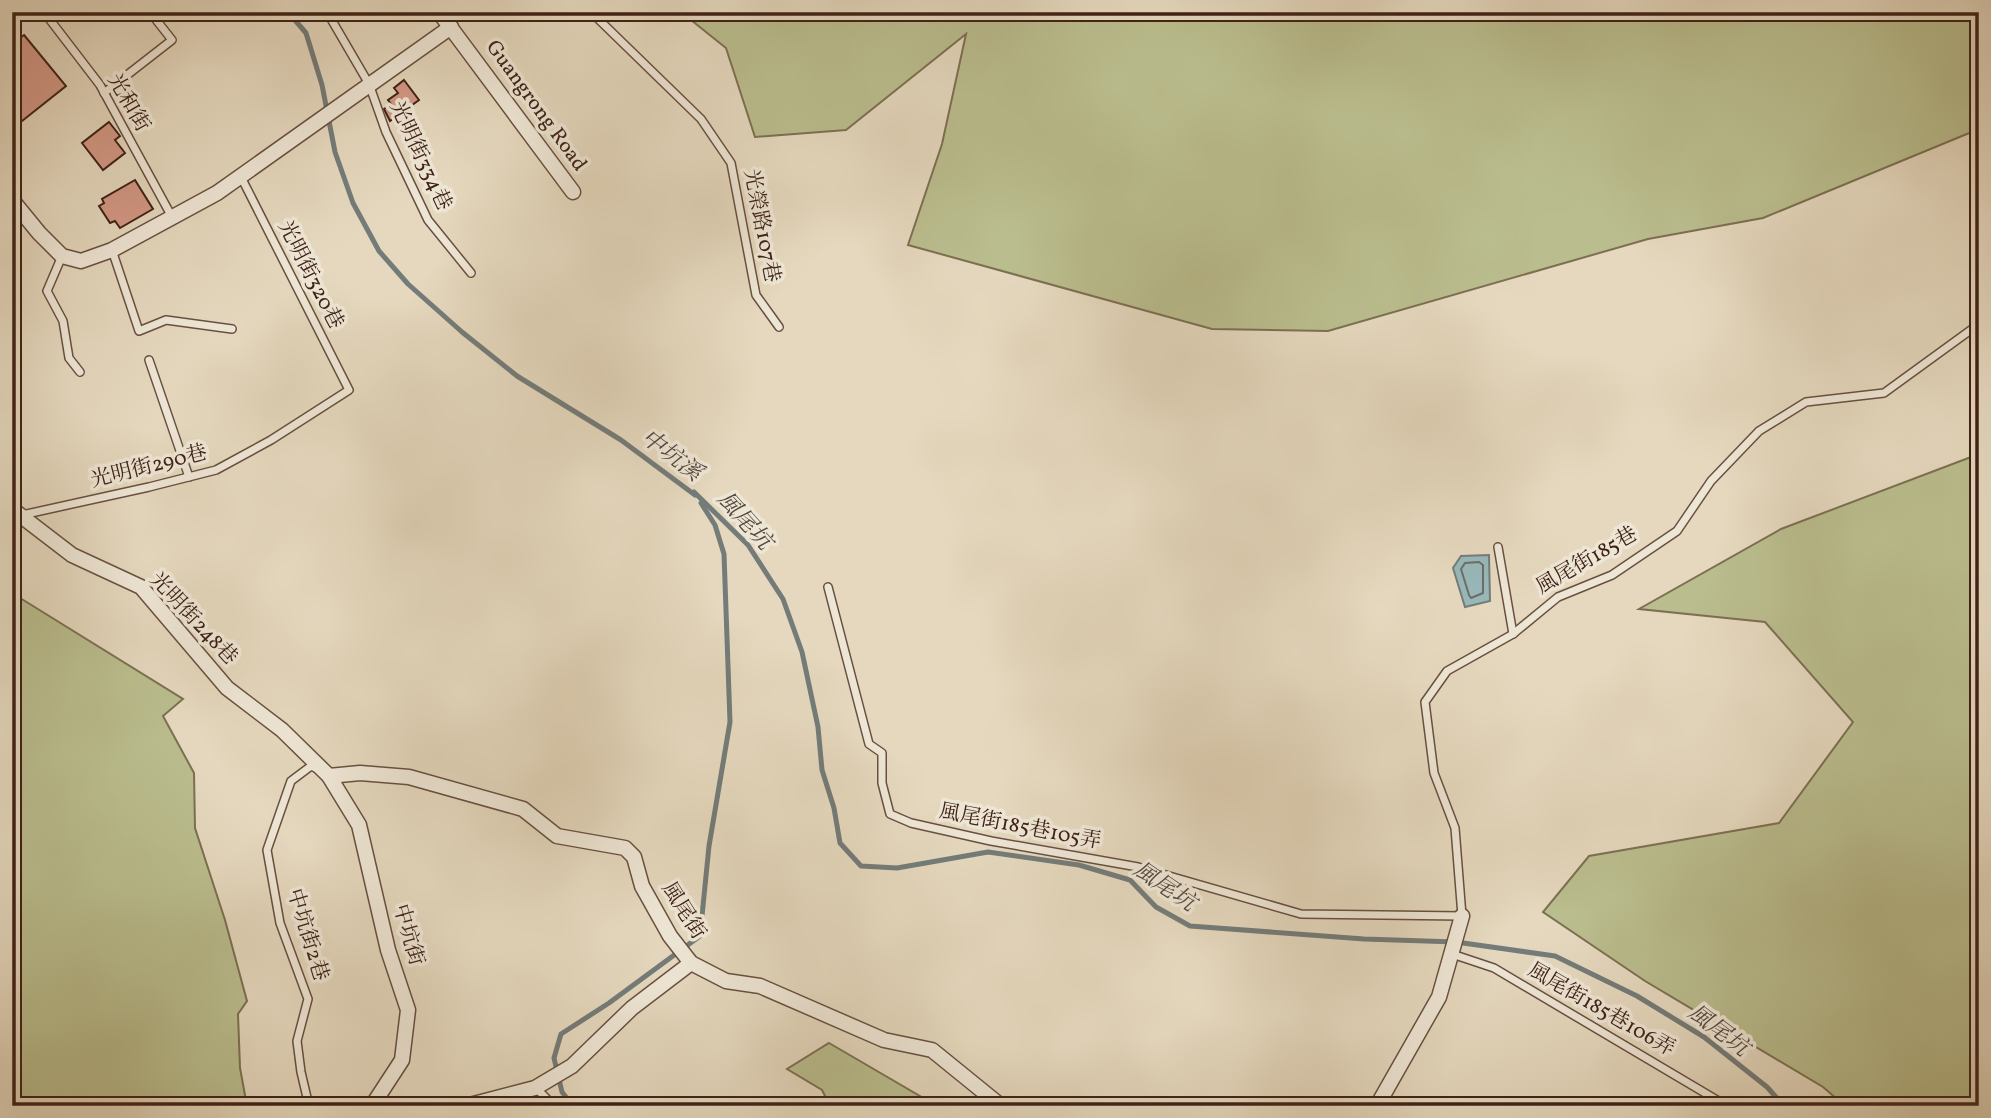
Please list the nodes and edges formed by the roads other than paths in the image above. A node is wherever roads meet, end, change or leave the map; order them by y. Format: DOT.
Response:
graph roads {
  1 [pos="44,12"];
  2 [pos="150,12"];
  3 [pos="327,12"];
  4 [pos="439,12"];
  5 [pos="591,12"];
  6 [pos="451,27"];
  7 [pos="369,84"];
  8 [pos="104,93"];
  9 [pos="241,177"];
  10 [pos="573,192"];
  11 [pos="12,200"];
  12 [pos="172,218"];
  13 [pos="112,250"];
  14 [pos="62,256"];
  15 [pos="471,273"];
  16 [pos="1979,324"];
  17 [pos="779,327"];
  18 [pos="232,329"];
  19 [pos="149,360"];
  20 [pos="80,372"];
  21 [pos="349,390"];
  22 [pos="188,477"];
  23 [pos="17,512"];
  24 [pos="1498,547"];
  25 [pos="828,587"];
  26 [pos="1513,634"];
  27 [pos="330,776"];
  28 [pos="1462,915"];
  29 [pos="1452,954"];
  30 [pos="691,963"];
  31 [pos="535,1088"];
  32 [pos="309,1106"];
  33 [pos="372,1106"];
  34 [pos="466,1106"];
  35 [pos="554,1106"];
  36 [pos="1001,1106"];
  37 [pos="1377,1106"];
  38 [pos="1727,1106"];
  1 -- 8 [label="lane, 光和街"];
  2 -- 8 [label="lane"];
  3 -- 7 [label="lane, 光明街334巷"];
  4 -- 6 [label="street, Guangrong Road"];
  5 -- 17 [label="lane, 光榮路107巷"];
  6 -- 7 [label="street"];
  6 -- 10 [label="street, Guangrong Road"];
  7 -- 9 [label="street"];
  7 -- 15 [label="lane, 光明街334巷"];
  8 -- 12 [label="lane, 光和街"];
  9 -- 12 [label="street"];
  9 -- 21 [label="lane, 光明街320巷"];
  11 -- 14 [label="street"];
  12 -- 13 [label="street"];
  13 -- 14 [label="street"];
  13 -- 18 [label="lane"];
  14 -- 20 [label="lane"];
  16 -- 26 [label="lane, 風尾街185巷"];
  19 -- 22 [label="lane"];
  21 -- 22 [label="lane, 光明街290巷"];
  22 -- 23 [label="lane, 光明街290巷"];
  23 -- 27 [label="street, 光明街248巷"];
  24 -- 26 [label="lane"];
  25 -- 28 [label="lane, 風尾街185巷105弄"];
  26 -- 28 [label="lane, 風尾街185巷"];
  27 -- 30 [label="street, 風尾街"];
  27 -- 32 [label="lane, 中坑街2巷"];
  27 -- 33 [label="street, 中坑街"];
  28 -- 29 [label="street"];
  29 -- 37 [label="street"];
  29 -- 38 [label="lane, 風尾街185巷106弄"];
  30 -- 31 [label="street"];
  30 -- 36 [label="street, 風尾街"];
  31 -- 34 [label="street"];
  31 -- 35 [label="lane"];
}
